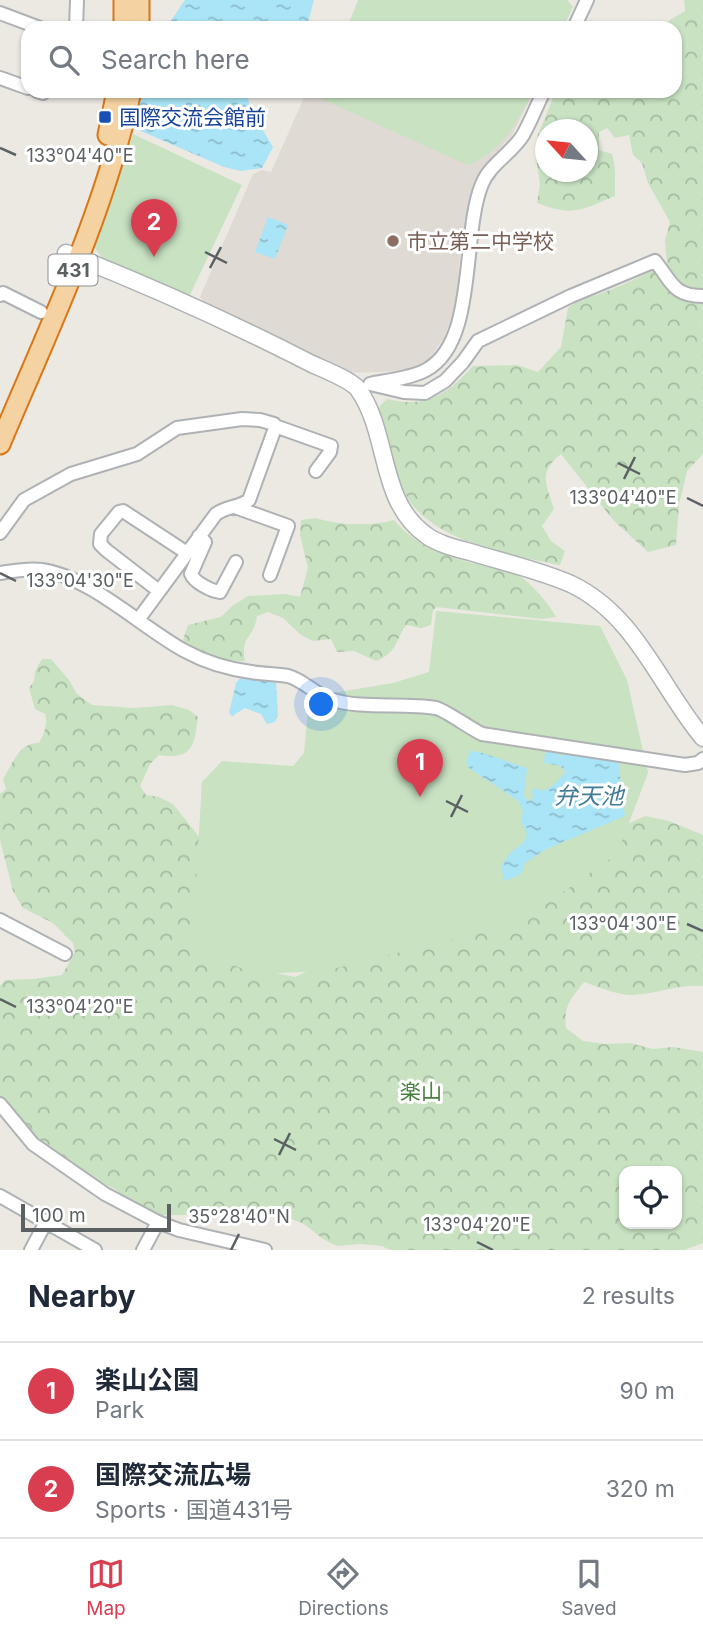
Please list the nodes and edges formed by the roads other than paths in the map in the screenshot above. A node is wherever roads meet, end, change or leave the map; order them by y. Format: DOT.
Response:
graph roads {
  1 [pos="77,0"];
  2 [pos="124,0"];
  3 [pos="139,0"];
  4 [pos="587,0"];
  5 [pos="0,13"];
  6 [pos="21,21"];
  7 [pos="76,21"];
  8 [pos="124,21"];
  9 [pos="139,21"];
  10 [pos="577,21"];
  11 [pos="0,78"];
  12 [pos="21,86"];
  13 [pos="116,98"];
  14 [pos="129,98"];
  15 [pos="541,98"];
  16 [pos="72,255"];
  17 [pos="0,295"];
  18 [pos="703,296"];
  19 [pos="41,312"];
  20 [pos="363,386"];
  21 [pos="0,409"];
  22 [pos="275,426"];
  23 [pos="0,444"];
  24 [pos="316,471"];
  25 [pos="235,507"];
  26 [pos="0,533"];
  27 [pos="199,536"];
  28 [pos="187,552"];
  29 [pos="236,562"];
  30 [pos="0,573"];
  31 [pos="270,575"];
  32 [pos="159,591"];
  33 [pos="138,620"];
  34 [pos="703,738"];
  35 [pos="703,759"];
  36 [pos="0,920"];
  37 [pos="65,954"];
  38 [pos="0,1104"];
  39 [pos="0,1196"];
  40 [pos="46,1222"];
  41 [pos="158,1222"];
  42 [pos="31,1250"];
  43 [pos="95,1250"];
  44 [pos="143,1250"];
  45 [pos="265,1250"];
  1 -- 7 [label="street"];
  2 -- 8 [label="highway"];
  3 -- 9 [label="highway"];
  4 -- 10 [label="street"];
  5 -- 6 [label="street"];
  11 -- 12 [label="street"];
  13 -- 16 [label="highway, 431"];
  14 -- 16 [label="highway, 431"];
  15 -- 20 [label="street"];
  16 -- 19 [label="highway, 431"];
  16 -- 20 [label="street"];
  16 -- 23 [label="highway, 431"];
  17 -- 19 [label="street"];
  18 -- 20 [label="street"];
  19 -- 21 [label="highway, 431"];
  20 -- 34 [label="street"];
  22 -- 24 [label="street"];
  22 -- 25 [label="street"];
  22 -- 26 [label="street"];
  25 -- 27 [label="street"];
  25 -- 31 [label="street"];
  27 -- 28 [label="street"];
  27 -- 29 [label="street"];
  28 -- 32 [label="street"];
  28 -- 32 [label="street"];
  30 -- 33 [label="street"];
  32 -- 33 [label="street"];
  33 -- 35 [label="street"];
  36 -- 37 [label="street"];
  38 -- 41 [label="street"];
  39 -- 40 [label="street"];
  40 -- 42 [label="street"];
  40 -- 43 [label="street"];
  41 -- 44 [label="street"];
  41 -- 45 [label="street"];
}
